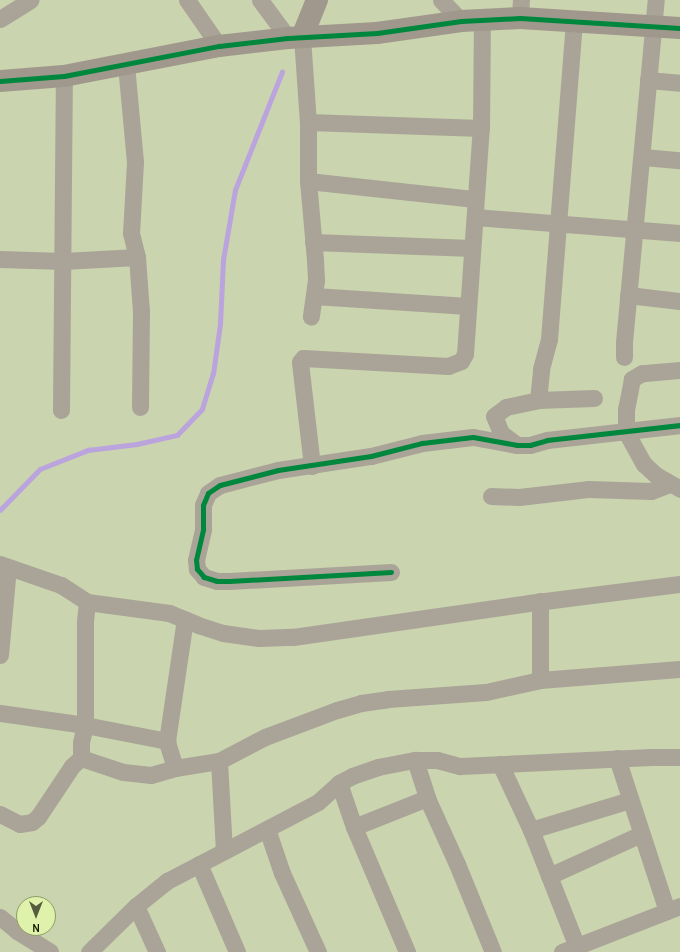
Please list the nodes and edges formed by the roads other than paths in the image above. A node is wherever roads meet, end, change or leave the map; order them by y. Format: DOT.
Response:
graph roads {
  1 [pos="30,0"];
  2 [pos="187,0"];
  3 [pos="260,0"];
  4 [pos="317,0"];
  5 [pos="441,0"];
  6 [pos="656,0"];
  7 [pos="521,9"];
  8 [pos="0,19"];
  9 [pos="471,21"];
  10 [pos="574,22"];
  11 [pos="655,26"];
  12 [pos="680,28"];
  13 [pos="295,37"];
  14 [pos="219,46"];
  15 [pos="126,65"];
  16 [pos="64,76"];
  17 [pos="0,80"];
  18 [pos="648,80"];
  19 [pos="680,83"];
  20 [pos="308,122"];
  21 [pos="481,128"];
  22 [pos="643,156"];
  23 [pos="680,160"];
  24 [pos="308,181"];
  25 [pos="475,199"];
  26 [pos="475,217"];
  27 [pos="557,224"];
  28 [pos="635,229"];
  29 [pos="680,232"];
  30 [pos="313,242"];
  31 [pos="472,248"];
  32 [pos="137,257"];
  33 [pos="0,259"];
  34 [pos="63,261"];
  35 [pos="628,295"];
  36 [pos="314,296"];
  37 [pos="680,301"];
  38 [pos="468,306"];
  39 [pos="311,317"];
  40 [pos="624,357"];
  41 [pos="680,370"];
  42 [pos="594,398"];
  43 [pos="538,400"];
  44 [pos="140,406"];
  45 [pos="61,410"];
  46 [pos="680,425"];
  47 [pos="626,432"];
  48 [pos="517,445"];
  49 [pos="312,466"];
  50 [pos="675,487"];
  51 [pos="491,496"];
  52 [pos="4,566"];
  53 [pos="391,572"];
  54 [pos="680,584"];
  55 [pos="87,602"];
  56 [pos="540,602"];
  57 [pos="184,619"];
  58 [pos="0,655"];
  59 [pos="680,669"];
  60 [pos="540,680"];
  61 [pos="0,713"];
  62 [pos="85,725"];
  63 [pos="167,741"];
  64 [pos="680,757"];
  65 [pos="81,758"];
  66 [pos="617,758"];
  67 [pos="415,760"];
  68 [pos="219,761"];
  69 [pos="500,764"];
  70 [pos="175,768"];
  71 [pos="339,783"];
  72 [pos="427,798"];
  73 [pos="630,800"];
  74 [pos="0,814"];
  75 [pos="354,827"];
  76 [pos="267,829"];
  77 [pos="531,830"];
  78 [pos="641,834"];
  79 [pos="224,851"];
  80 [pos="199,864"];
  81 [pos="549,876"];
  82 [pos="136,906"];
  83 [pos="674,908"];
  84 [pos="0,918"];
  85 [pos="572,950"];
  86 [pos="50,952"];
  87 [pos="89,952"];
  88 [pos="156,952"];
  89 [pos="237,952"];
  90 [pos="318,952"];
  91 [pos="408,952"];
  92 [pos="494,952"];
  1 -- 8 [label="street"];
  2 -- 14 [label="street"];
  3 -- 13 [label="street"];
  4 -- 13 [label="street"];
  5 -- 9 [label="street"];
  6 -- 11 [label="street"];
  7 -- 9 [label="street"];
  7 -- 10 [label="street"];
  9 -- 13 [label="street"];
  9 -- 21 [label="street"];
  10 -- 11 [label="street"];
  10 -- 27 [label="street"];
  11 -- 12 [label="street"];
  11 -- 18 [label="street"];
  13 -- 14 [label="street"];
  13 -- 20 [label="street"];
  14 -- 15 [label="street"];
  15 -- 16 [label="street"];
  15 -- 32 [label="street"];
  16 -- 17 [label="street"];
  16 -- 34 [label="street"];
  18 -- 19 [label="street"];
  18 -- 22 [label="street"];
  20 -- 21 [label="street"];
  20 -- 24 [label="street"];
  21 -- 25 [label="street"];
  22 -- 23 [label="street"];
  22 -- 28 [label="street"];
  24 -- 25 [label="street"];
  24 -- 30 [label="street"];
  25 -- 26 [label="street"];
  26 -- 27 [label="street"];
  26 -- 31 [label="street"];
  27 -- 28 [label="street"];
  27 -- 43 [label="street"];
  28 -- 29 [label="street"];
  28 -- 35 [label="street"];
  30 -- 31 [label="street"];
  30 -- 36 [label="street"];
  31 -- 38 [label="street"];
  32 -- 34 [label="street"];
  32 -- 44 [label="street"];
  33 -- 34 [label="street"];
  34 -- 45 [label="street"];
  35 -- 37 [label="street"];
  35 -- 40 [label="street"];
  36 -- 38 [label="street"];
  36 -- 39 [label="street"];
  38 -- 49 [label="street"];
  41 -- 47 [label="street"];
  42 -- 43 [label="street"];
  43 -- 48 [label="street"];
  46 -- 47 [label="street"];
  47 -- 48 [label="street"];
  47 -- 50 [label="street"];
  48 -- 49 [label="street"];
  49 -- 53 [label="street"];
  50 -- 51 [label="street"];
  52 -- 55 [label="street"];
  52 -- 58 [label="street"];
  54 -- 56 [label="street"];
  55 -- 57 [label="street"];
  55 -- 62 [label="street"];
  56 -- 57 [label="street"];
  56 -- 60 [label="street"];
  57 -- 63 [label="street"];
  59 -- 60 [label="street"];
  60 -- 68 [label="street"];
  61 -- 62 [label="street"];
  62 -- 63 [label="street"];
  62 -- 65 [label="street"];
  63 -- 70 [label="street"];
  64 -- 66 [label="street"];
  65 -- 70 [label="street"];
  65 -- 74 [label="street"];
  66 -- 69 [label="street"];
  66 -- 73 [label="street"];
  67 -- 69 [label="street"];
  67 -- 71 [label="street"];
  67 -- 72 [label="street"];
  68 -- 70 [label="street"];
  68 -- 79 [label="street"];
  69 -- 77 [label="street"];
  71 -- 75 [label="street"];
  71 -- 76 [label="street"];
  72 -- 75 [label="street"];
  72 -- 92 [label="street"];
  73 -- 77 [label="street"];
  73 -- 78 [label="street"];
  75 -- 91 [label="street"];
  76 -- 79 [label="street"];
  76 -- 90 [label="street"];
  77 -- 81 [label="street"];
  78 -- 81 [label="street"];
  78 -- 83 [label="street"];
  79 -- 80 [label="street"];
  80 -- 82 [label="street"];
  80 -- 89 [label="street"];
  81 -- 85 [label="street"];
  82 -- 87 [label="street"];
  82 -- 88 [label="street"];
  83 -- 85 [label="street"];
  84 -- 86 [label="street"];
}
